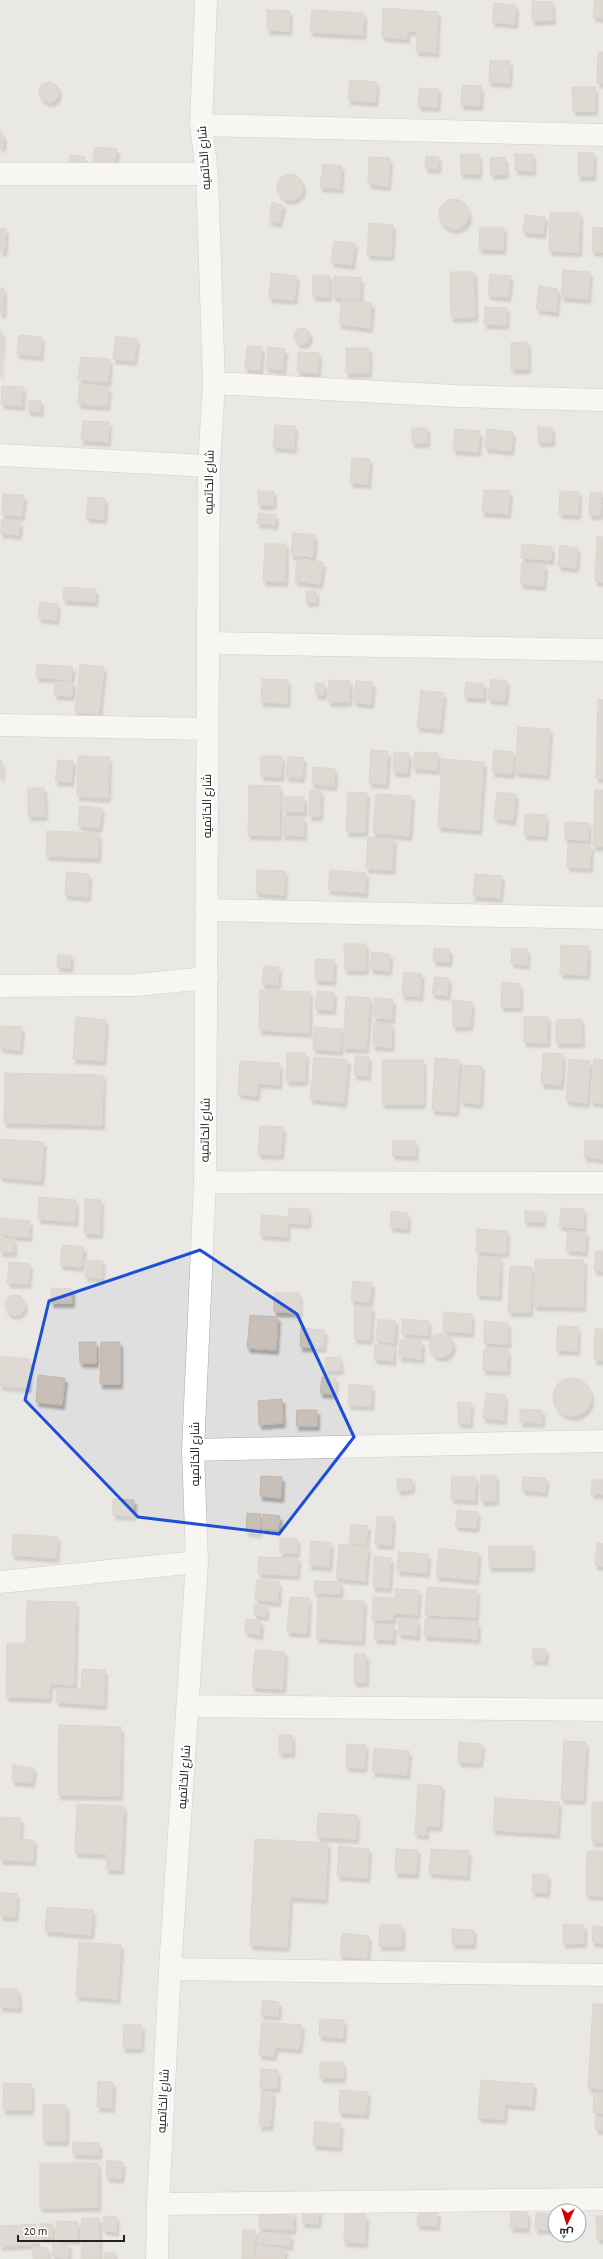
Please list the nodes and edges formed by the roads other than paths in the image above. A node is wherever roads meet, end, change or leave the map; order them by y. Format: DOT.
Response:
graph roads {
  1 [pos="206,0"];
  2 [pos="201,125"];
  3 [pos="603,135"];
  4 [pos="0,174"];
  5 [pos="206,174"];
  6 [pos="214,383"];
  7 [pos="603,400"];
  8 [pos="0,455"];
  9 [pos="209,466"];
  10 [pos="208,643"];
  11 [pos="603,650"];
  12 [pos="0,725"];
  13 [pos="208,729"];
  14 [pos="206,910"];
  15 [pos="603,918"];
  16 [pos="207,978"];
  17 [pos="0,986"];
  18 [pos="205,1182"];
  19 [pos="603,1183"];
  20 [pos="603,1441"];
  21 [pos="194,1450"];
  22 [pos="197,1562"];
  23 [pos="0,1582"];
  24 [pos="189,1706"];
  25 [pos="603,1710"];
  26 [pos="170,1969"];
  27 [pos="603,1975"];
  28 [pos="603,2199"];
  29 [pos="158,2204"];
  30 [pos="157,2259"];
  1 -- 2 [label="street, شارع الخاتميه"];
  2 -- 3 [label="street"];
  2 -- 5 [label="street, شارع الخاتميه"];
  4 -- 5 [label="street"];
  5 -- 6 [label="street, شارع الخاتميه"];
  6 -- 7 [label="street"];
  6 -- 9 [label="street, شارع الخاتميه"];
  8 -- 9 [label="street"];
  9 -- 10 [label="street, شارع الخاتميه"];
  10 -- 11 [label="street"];
  10 -- 13 [label="street, شارع الخاتميه"];
  12 -- 13 [label="street"];
  13 -- 14 [label="street, شارع الخاتميه"];
  14 -- 15 [label="street"];
  14 -- 16 [label="street, شارع الخاتميه"];
  16 -- 17 [label="street"];
  16 -- 18 [label="street, شارع الخاتميه"];
  18 -- 19 [label="street"];
  18 -- 21 [label="street, شارع الخاتميه"];
  20 -- 21 [label="street"];
  21 -- 22 [label="street, شارع الخاتميه"];
  22 -- 23 [label="street"];
  22 -- 24 [label="street, شارع الخاتميه"];
  24 -- 25 [label="street"];
  24 -- 26 [label="street, شارع الخاتميه"];
  26 -- 27 [label="street"];
  26 -- 29 [label="street, شارع الخاتميه"];
  28 -- 29 [label="street"];
  29 -- 30 [label="street, شارع الخاتميه"];
}
